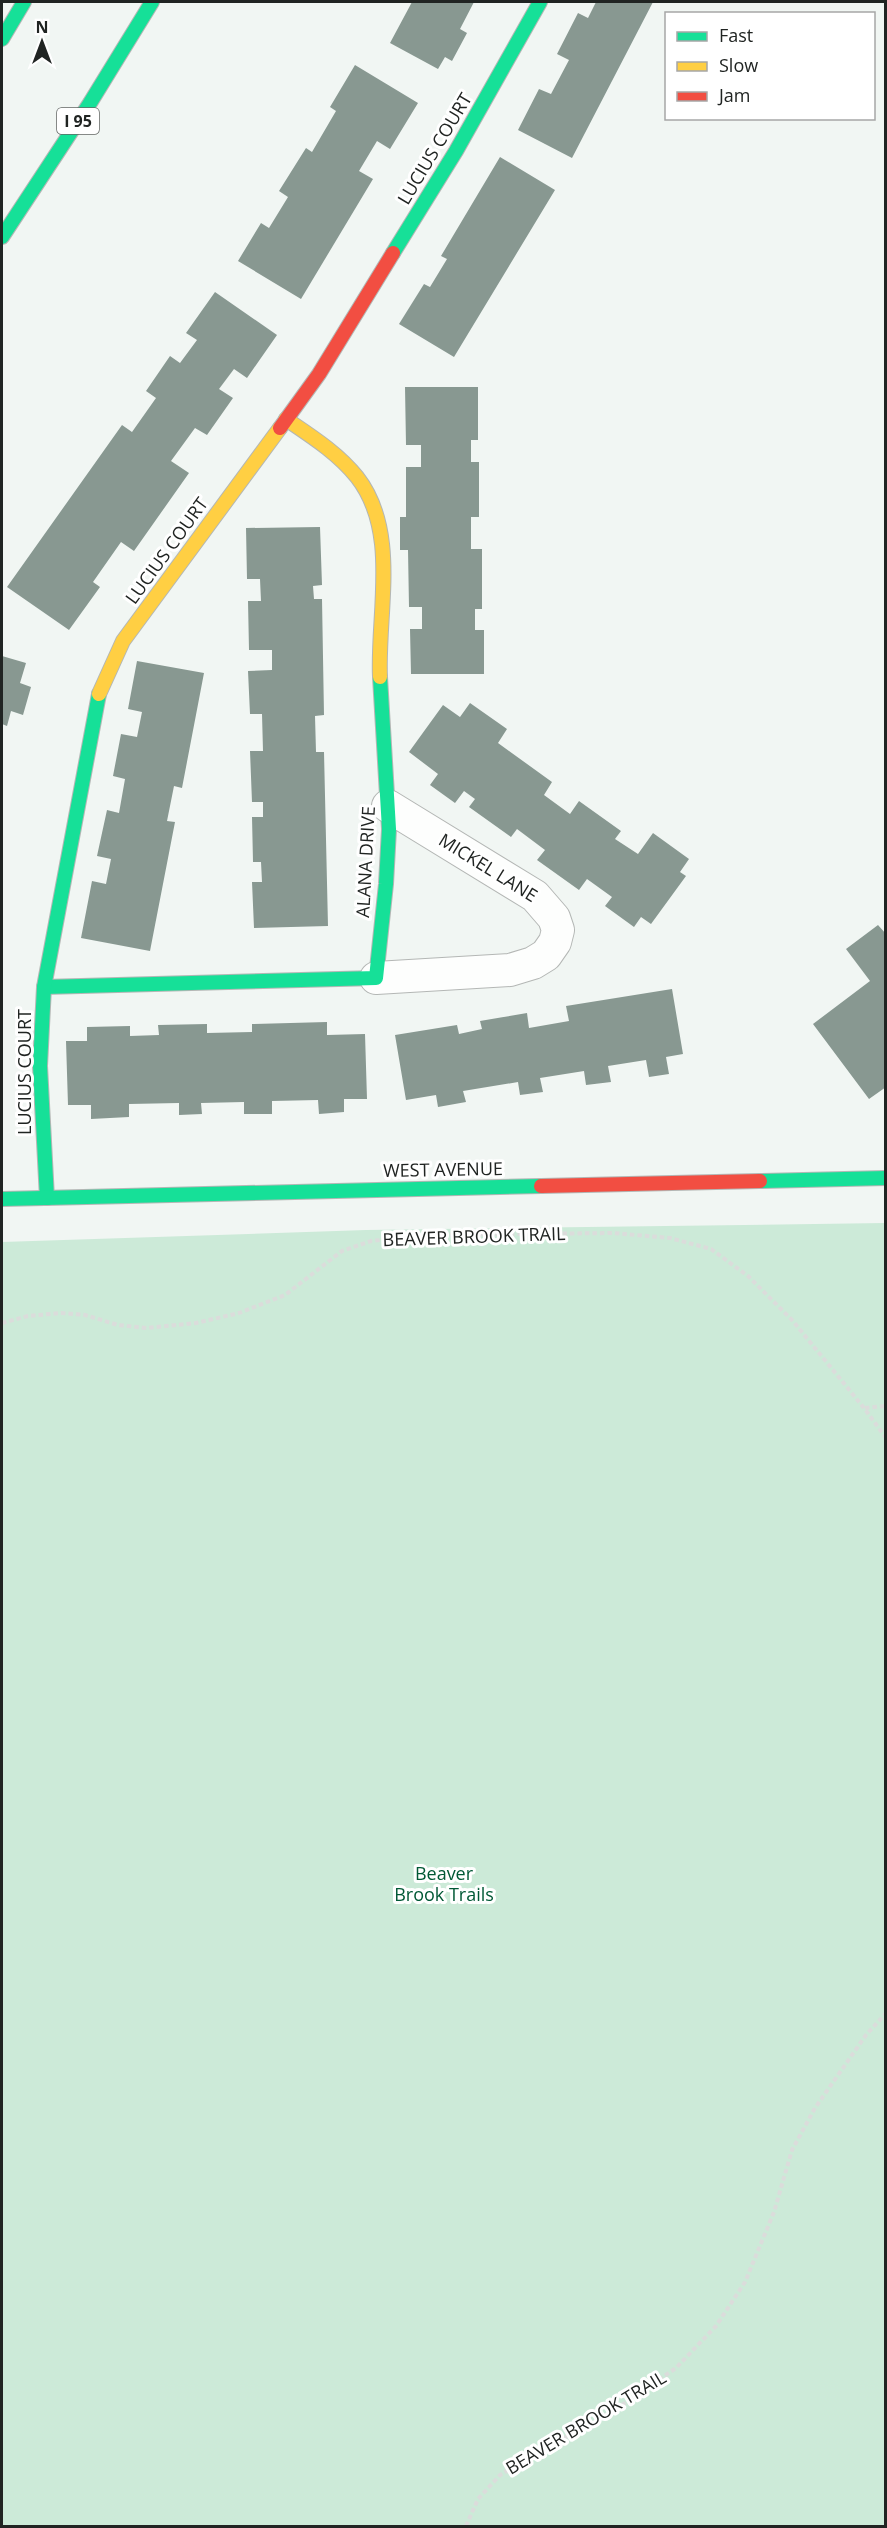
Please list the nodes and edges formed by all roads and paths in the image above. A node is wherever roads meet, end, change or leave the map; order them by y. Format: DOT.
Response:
graph roads {
  1 [pos="24,2"];
  2 [pos="152,2"];
  3 [pos="540,2"];
  4 [pos="2,39"];
  5 [pos="2,237"];
  6 [pos="286,419"];
  7 [pos="388,806"];
  8 [pos="376,978"];
  9 [pos="44,987"];
  10 [pos="885,1178"];
  11 [pos="46,1197"];
  12 [pos="2,1199"];
  13 [pos="2,1323"];
  14 [pos="885,1406"];
  15 [pos="864,1408"];
  16 [pos="885,1438"];
  17 [pos="885,2013"];
  18 [pos="466,2526"];
  1 -- 4 [label="main road"];
  2 -- 5 [label="main road, I 95"];
  3 -- 6 [label="main road, LUCIUS COURT"];
  6 -- 7 [label="main road, ALANA DRIVE"];
  6 -- 9 [label="main road, LUCIUS COURT"];
  7 -- 8 [label="main road, ALANA DRIVE"];
  7 -- 8 [label="street, MICKEL LANE"];
  8 -- 9 [label="main road"];
  9 -- 11 [label="main road, LUCIUS COURT"];
  10 -- 11 [label="main road, WEST AVENUE"];
  11 -- 12 [label="main road, WEST AVENUE"];
  13 -- 15 [label="path, BEAVER BROOK TRAIL"];
  14 -- 15 [label="path"];
  15 -- 16 [label="path, BEAVER BROOK TRAIL"];
  17 -- 18 [label="path, BEAVER BROOK TRAIL"];
}
